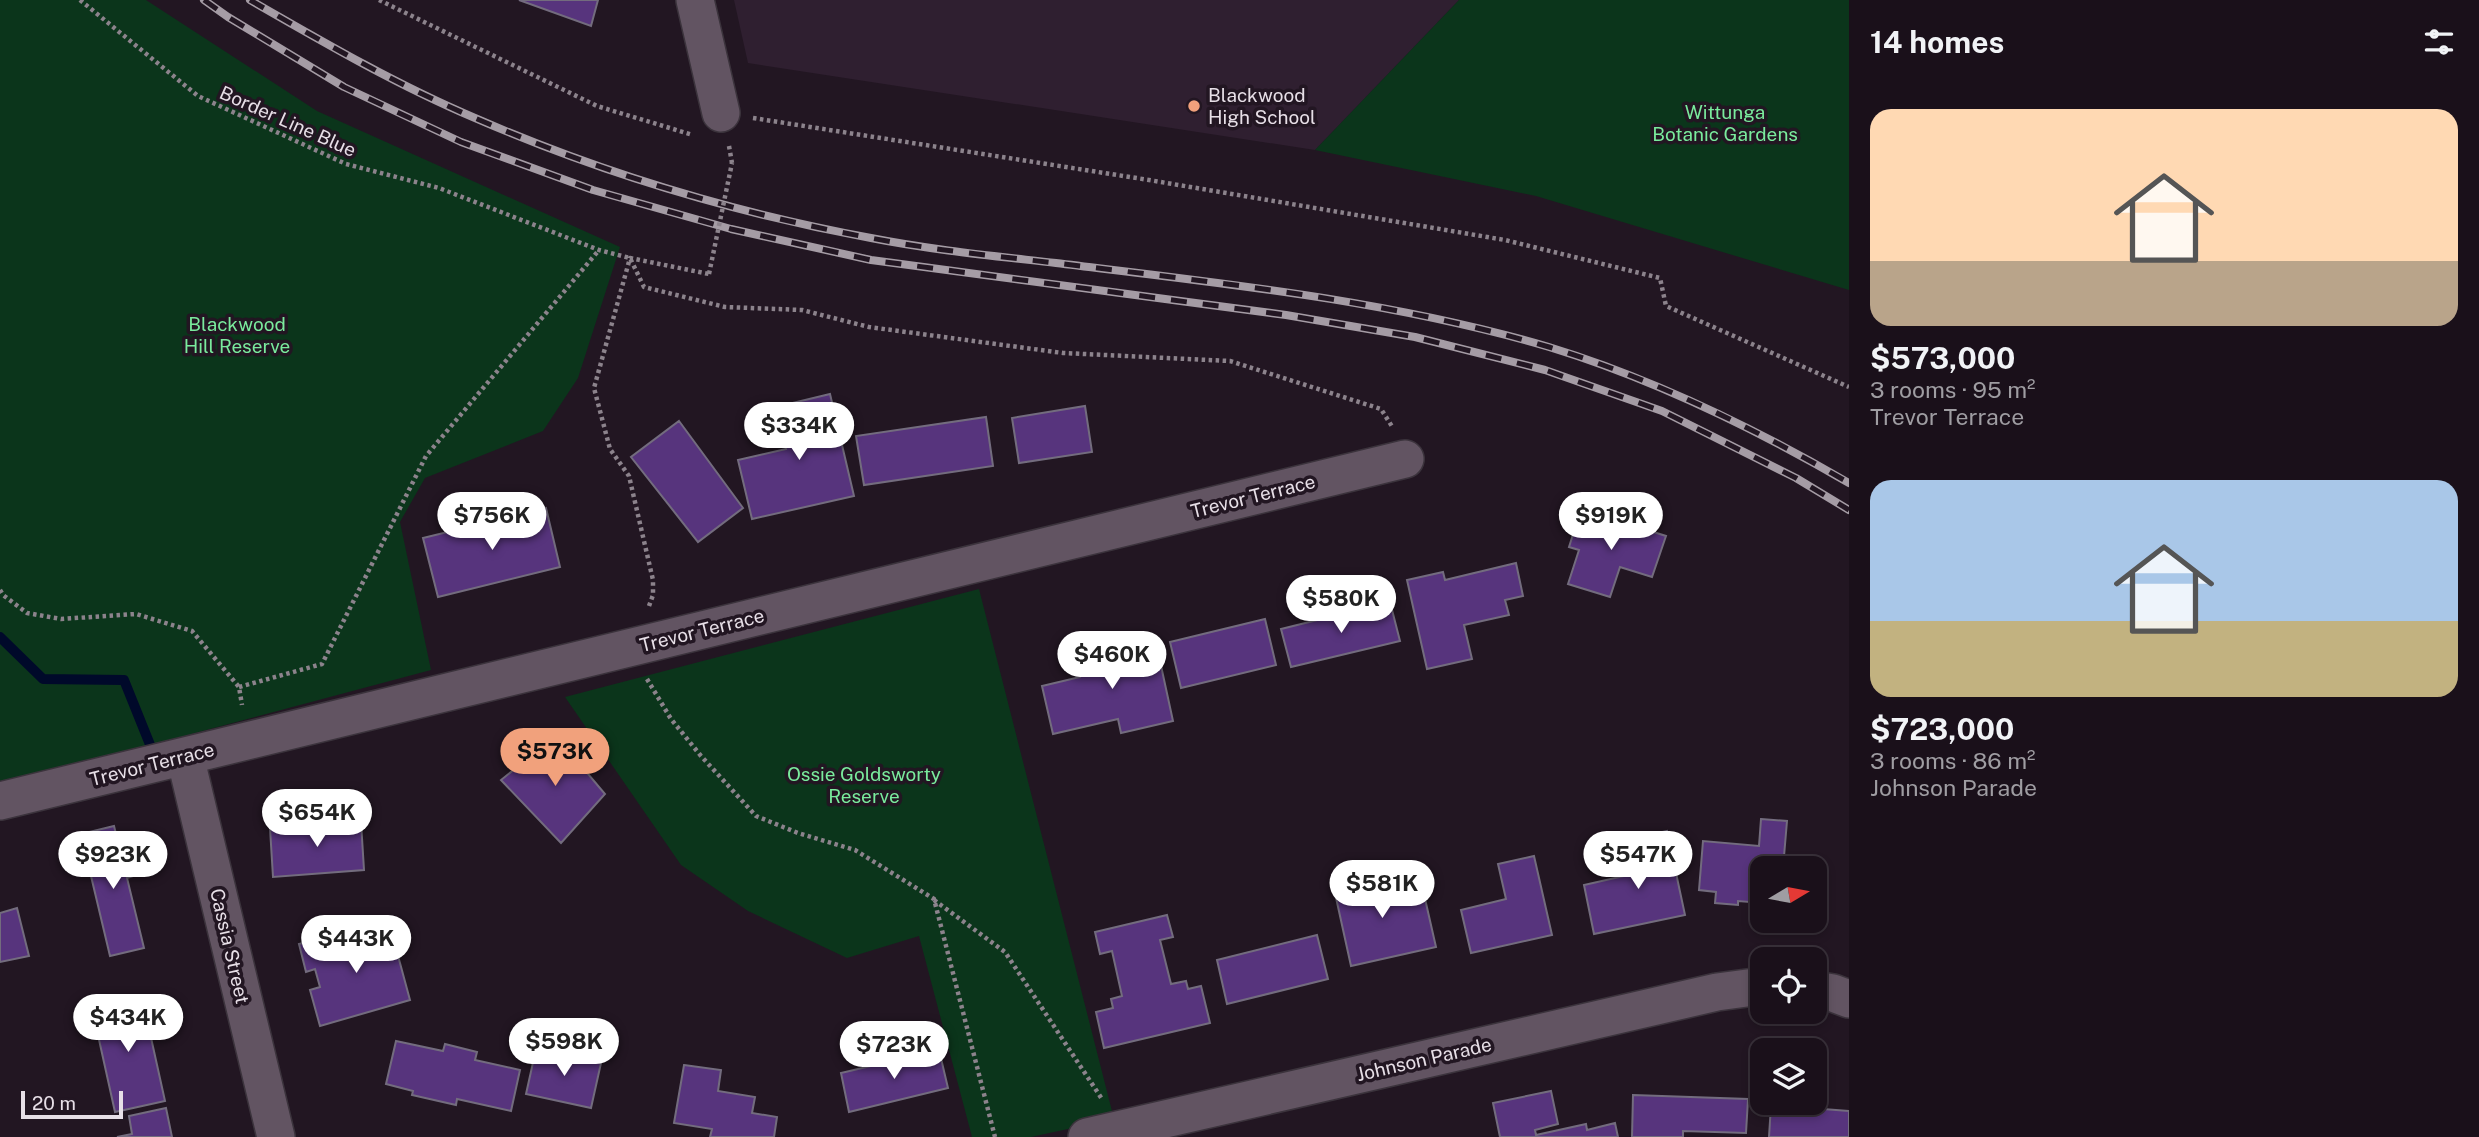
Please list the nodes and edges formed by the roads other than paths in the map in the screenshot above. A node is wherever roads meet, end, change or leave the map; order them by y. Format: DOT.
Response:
graph roads {
  1 [pos="695,0"];
  2 [pos="722,114"];
  3 [pos="1405,459"];
  4 [pos="185,756"];
  5 [pos="0,801"];
  6 [pos="1750,988"];
  7 [pos="1827,993"];
  8 [pos="1849,999"];
  9 [pos="276,1137"];
  10 [pos="1087,1137"];
  1 -- 2 [label="street"];
  3 -- 4 [label="street, Trevor Terrace"];
  4 -- 5 [label="street, Trevor Terrace"];
  4 -- 9 [label="street, Cassia Street"];
  6 -- 10 [label="street, Johnson Parade"];
  7 -- 8 [label="street"];
}
